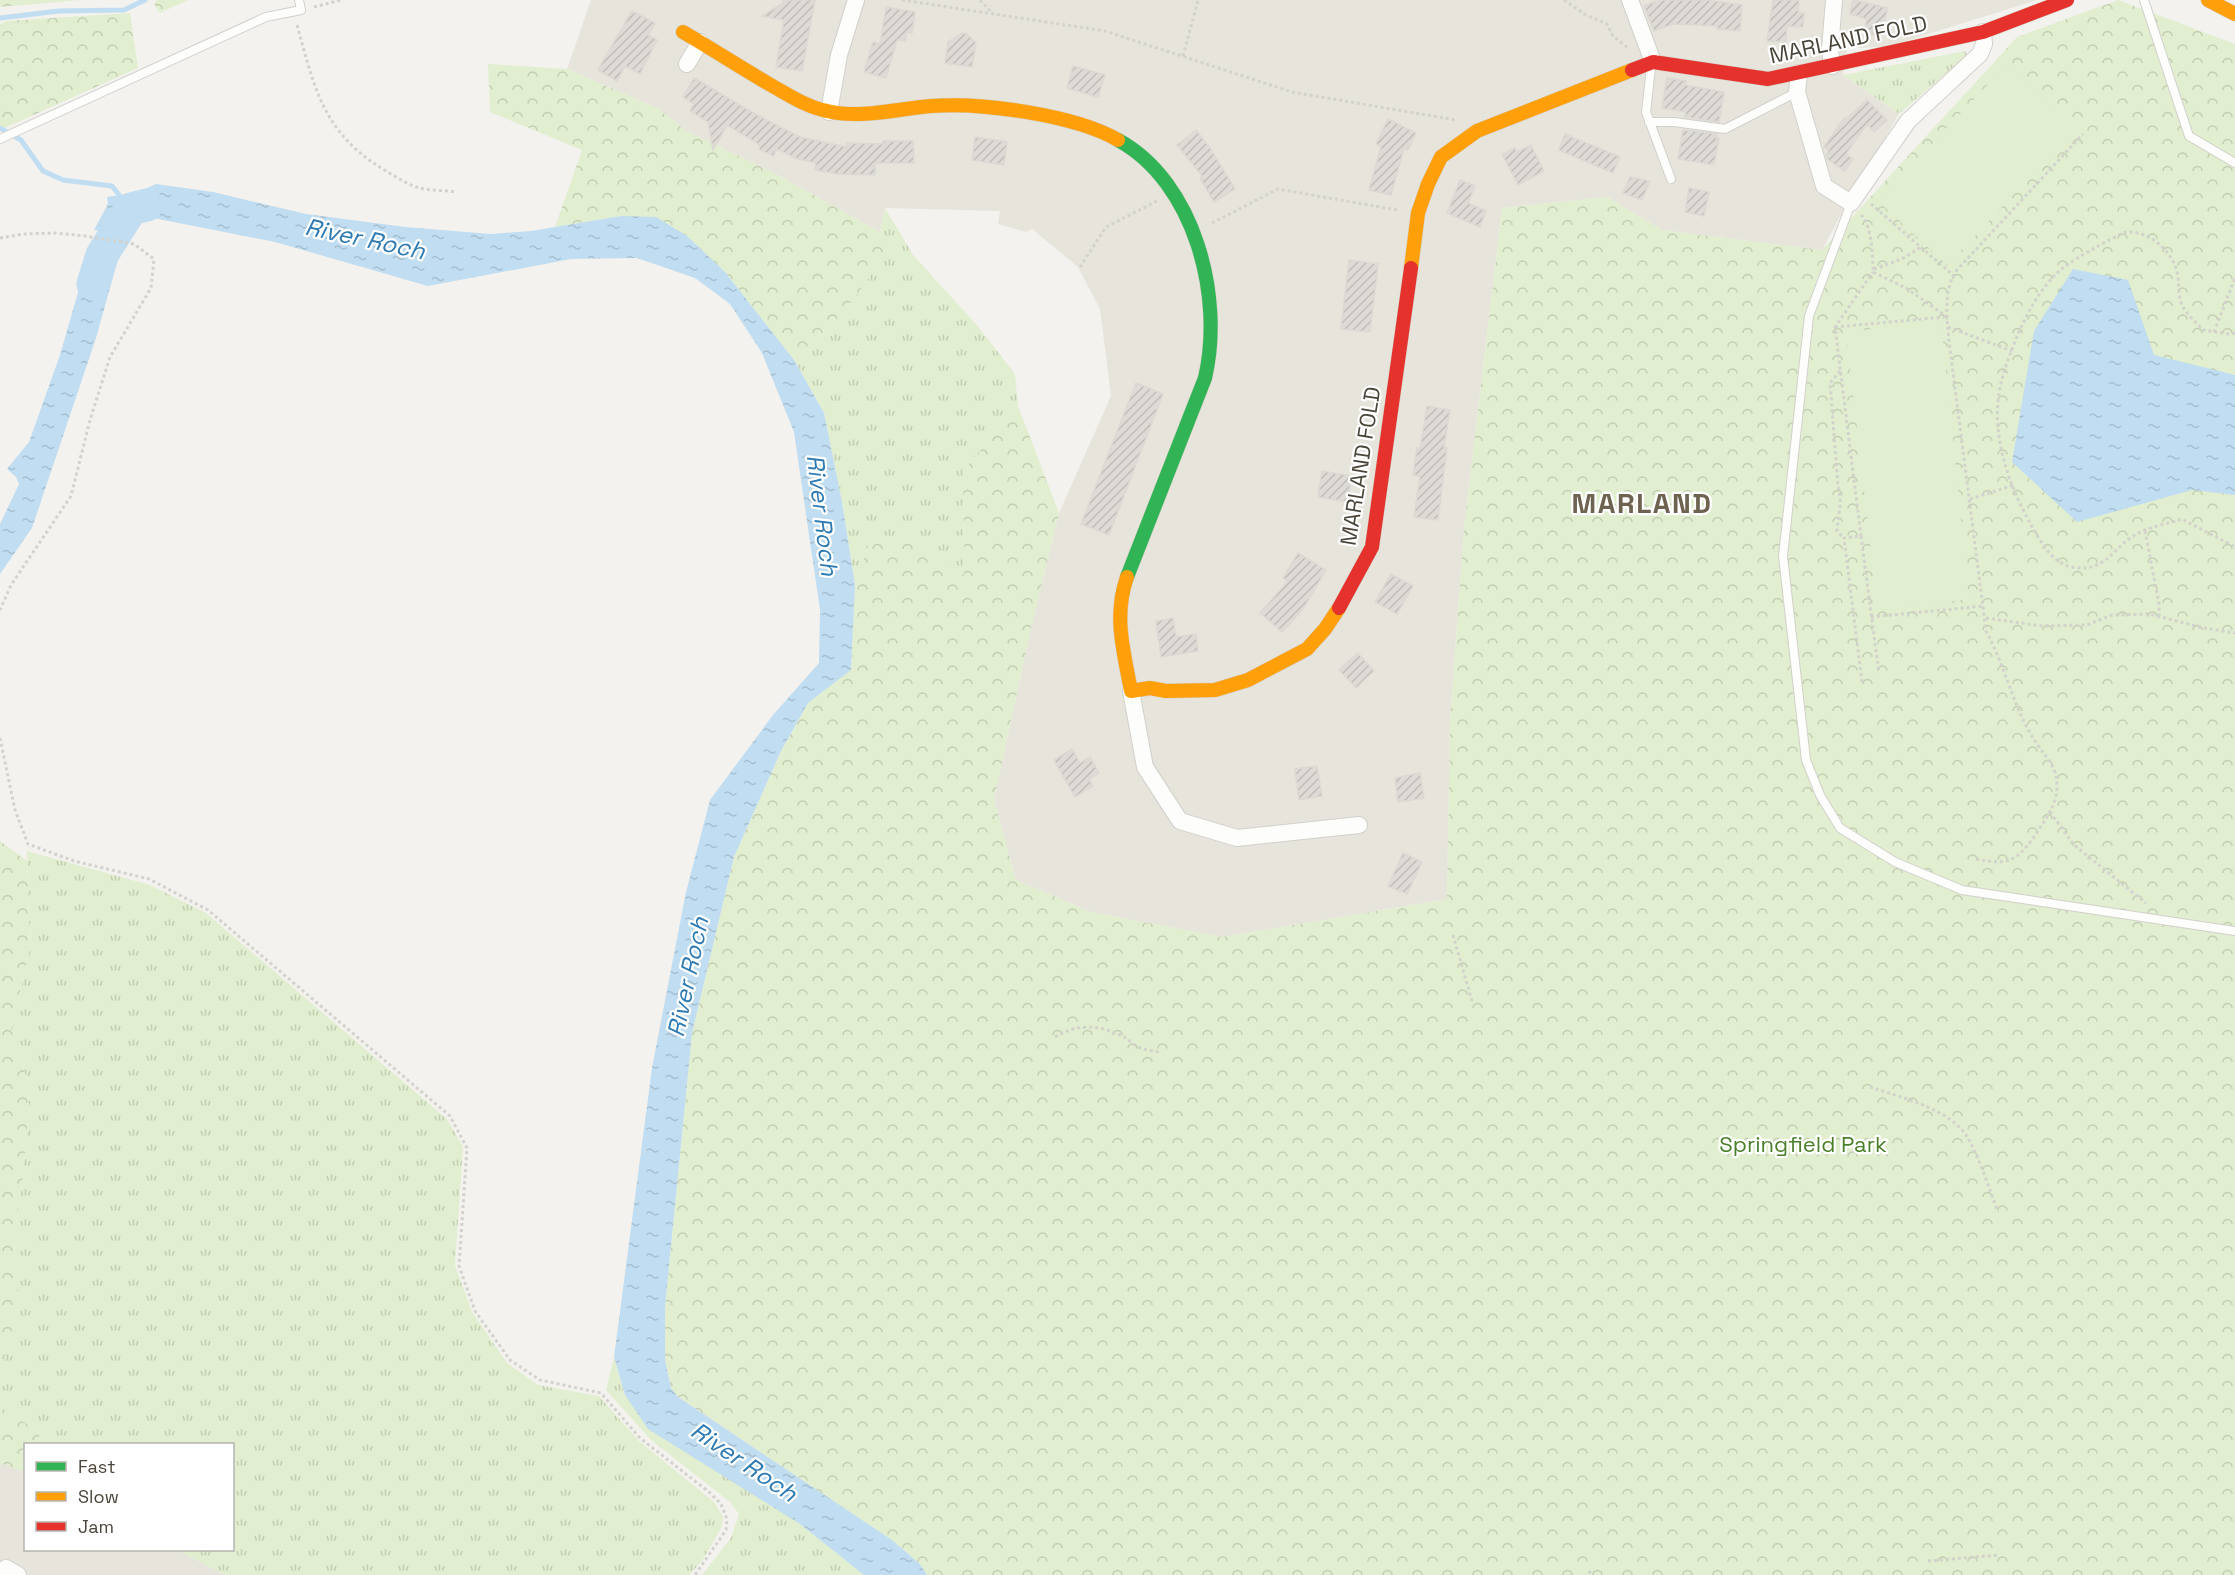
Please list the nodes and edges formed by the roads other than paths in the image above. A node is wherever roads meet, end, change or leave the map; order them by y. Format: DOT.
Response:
graph roads {
  1 [pos="299,0"];
  2 [pos="856,0"];
  3 [pos="1630,0"];
  4 [pos="1834,0"];
  5 [pos="2067,0"];
  6 [pos="2144,0"];
  7 [pos="2208,0"];
  8 [pos="2235,14"];
  9 [pos="683,32"];
  10 [pos="1983,32"];
  11 [pos="700,42"];
  12 [pos="1653,62"];
  13 [pos="687,64"];
  14 [pos="1832,66"];
  15 [pos="1799,73"];
  16 [pos="1797,92"];
  17 [pos="829,112"];
  18 [pos="1649,122"];
  19 [pos="0,138"];
  20 [pos="2235,163"];
  21 [pos="1671,179"];
  22 [pos="1850,205"];
  23 [pos="1131,691"];
  24 [pos="1359,825"];
  25 [pos="2235,931"];
  26 [pos="0,1574"];
  27 [pos="18,1575"];
  1 -- 19 [label="lane"];
  2 -- 17 [label="street"];
  3 -- 12 [label="street"];
  4 -- 14 [label="street"];
  5 -- 10 [label="main road, MARLAND FOLD"];
  6 -- 20 [label="lane"];
  7 -- 8 [label="main road"];
  9 -- 11 [label="main road"];
  10 -- 14 [label="main road, MARLAND FOLD"];
  10 -- 22 [label="street"];
  11 -- 13 [label="street"];
  11 -- 17 [label="main road"];
  12 -- 15 [label="main road, MARLAND FOLD"];
  12 -- 18 [label="lane"];
  12 -- 23 [label="main road, MARLAND FOLD"];
  14 -- 15 [label="main road, MARLAND FOLD"];
  15 -- 16 [label="street"];
  16 -- 18 [label="lane"];
  16 -- 22 [label="street"];
  17 -- 23 [label="main road"];
  18 -- 21 [label="lane"];
  22 -- 25 [label="lane"];
  23 -- 24 [label="street"];
  26 -- 27 [label="street"];
}
